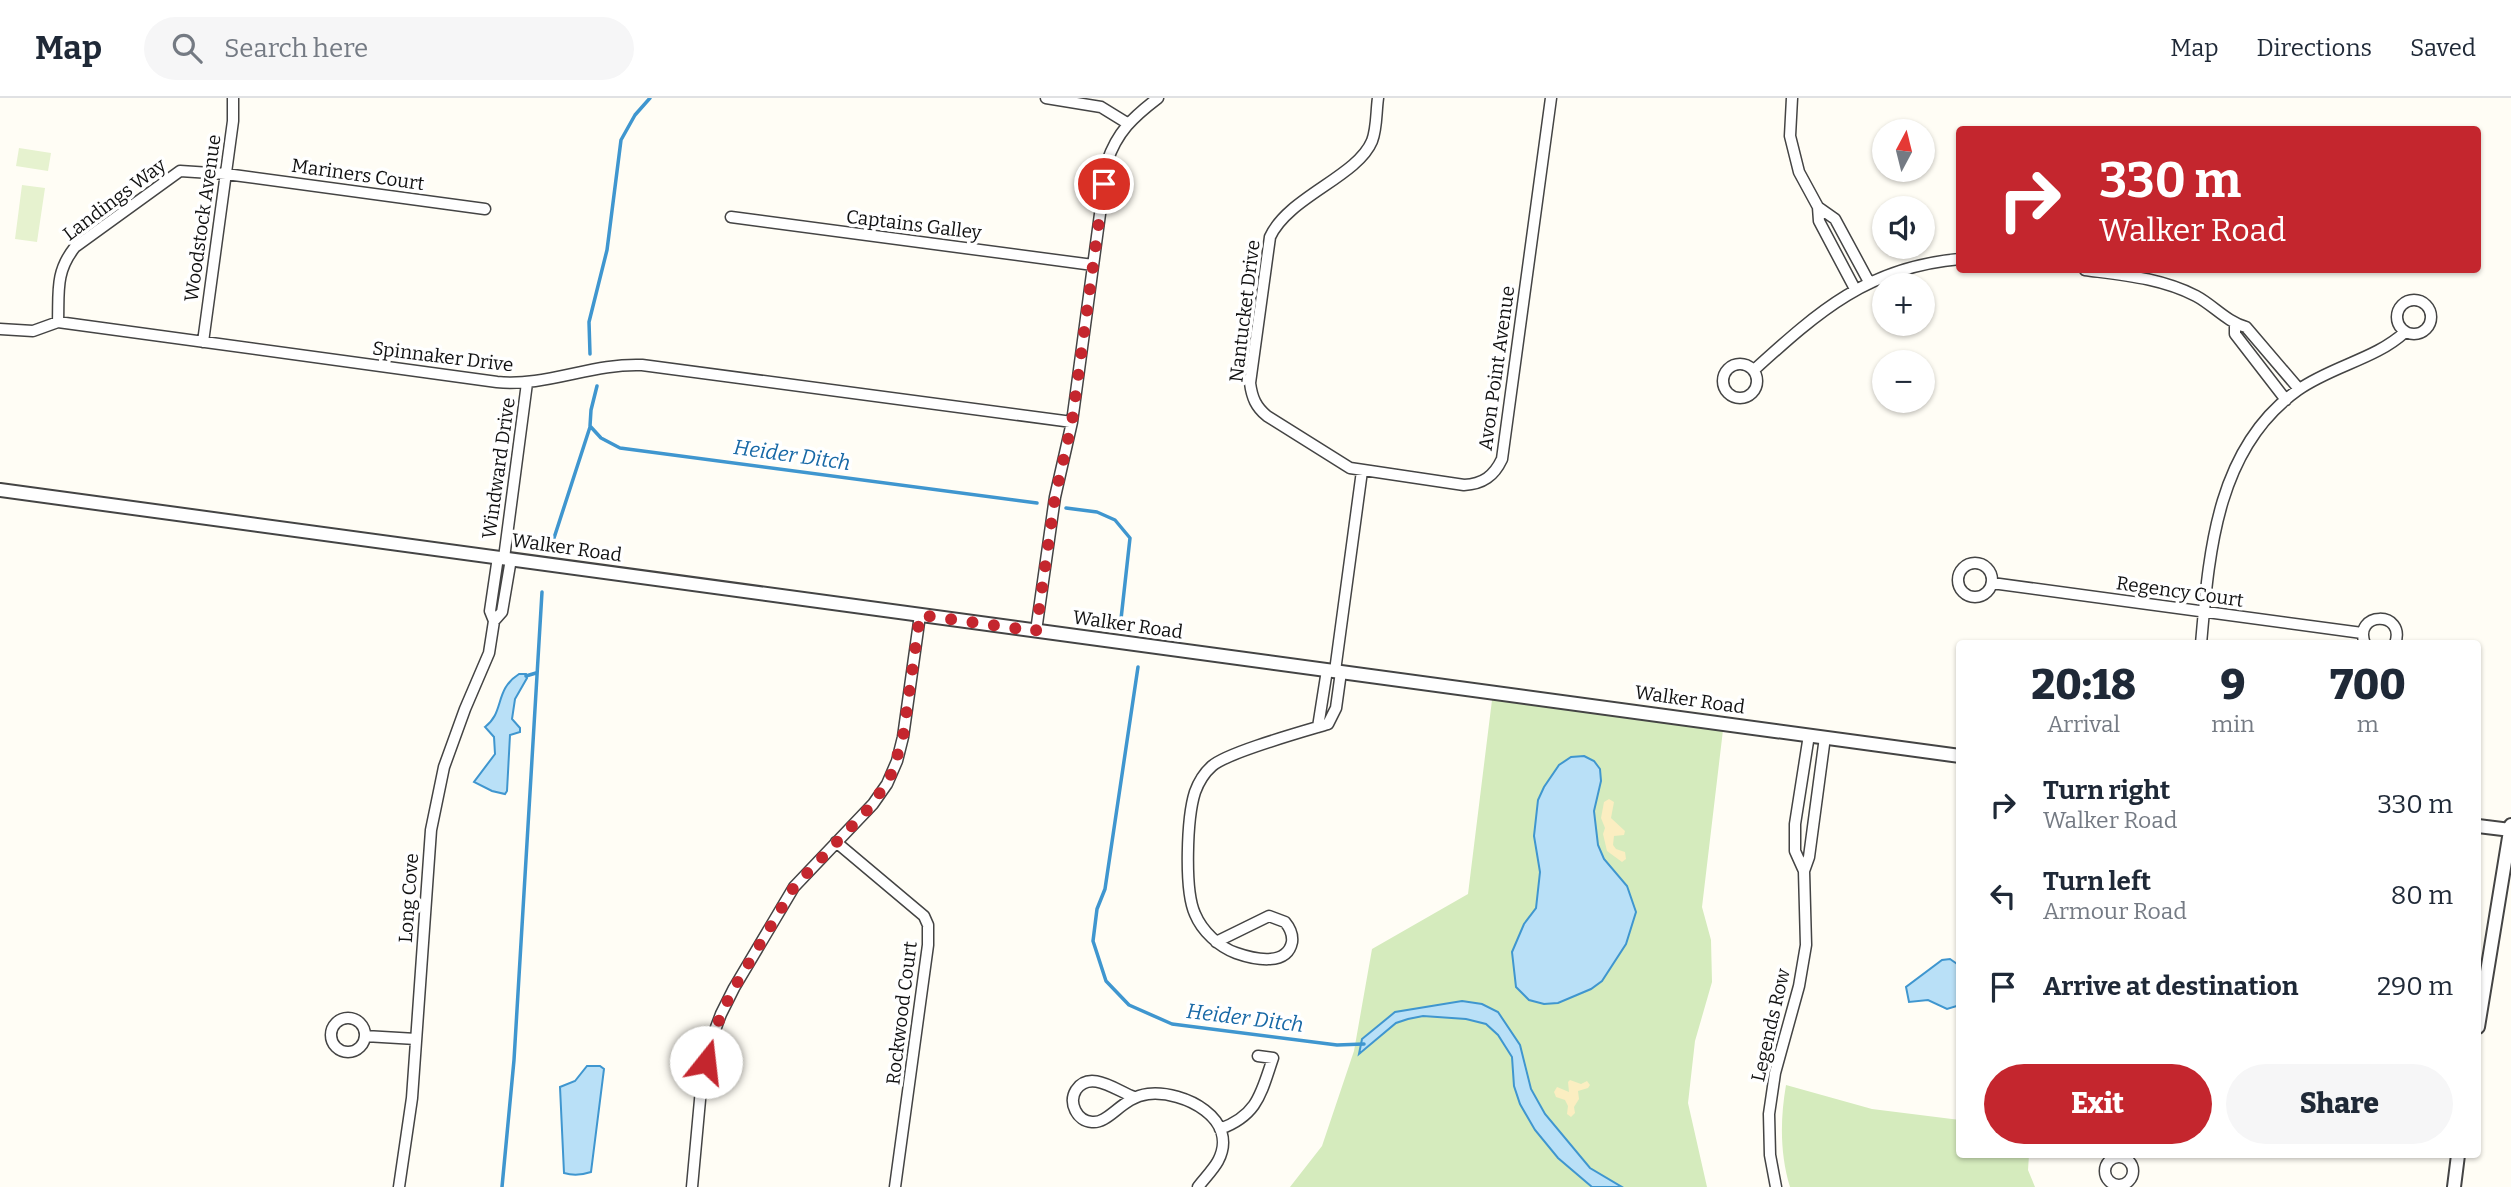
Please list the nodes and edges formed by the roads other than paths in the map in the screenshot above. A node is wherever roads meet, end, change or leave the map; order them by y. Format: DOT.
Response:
graph roads {
  1 [pos="233,98"];
  2 [pos="1046,98"];
  3 [pos="1158,98"];
  4 [pos="1378,98"];
  5 [pos="1551,98"];
  6 [pos="1792,98"];
  7 [pos="1127,123"];
  8 [pos="226,174"];
  9 [pos="1818,208"];
  10 [pos="485,209"];
  11 [pos="731,217"];
  12 [pos="1956,260"];
  13 [pos="1093,265"];
  14 [pos="2103,273"];
  15 [pos="1869,282"];
  16 [pos="1855,289"];
  17 [pos="58,323"];
  18 [pos="2235,324"];
  19 [pos="0,329"];
  20 [pos="2405,332"];
  21 [pos="203,342"];
  22 [pos="1754,370"];
  23 [pos="527,383"];
  24 [pos="2299,390"];
  25 [pos="2286,400"];
  26 [pos="1072,422"];
  27 [pos="1362,471"];
  28 [pos="0,490"];
  29 [pos="504,558"];
  30 [pos="1992,583"];
  31 [pos="2204,612"];
  32 [pos="920,615"];
  33 [pos="1036,631"];
  34 [pos="2364,639"];
  35 [pos="2201,640"];
  36 [pos="2395,640"];
  37 [pos="1334,671"];
  38 [pos="1809,735"];
  39 [pos="1825,737"];
  40 [pos="1956,755"];
  41 [pos="2481,826"];
  42 [pos="2511,828"];
  43 [pos="836,842"];
  44 [pos="1804,871"];
  45 [pos="1216,942"];
  46 [pos="2481,1009"];
  47 [pos="365,1036"];
  48 [pos="416,1040"];
  49 [pos="1258,1056"];
  50 [pos="1134,1097"];
  51 [pos="1220,1129"];
  52 [pos="2458,1158"];
  53 [pos="399,1187"];
  54 [pos="692,1187"];
  55 [pos="895,1187"];
  56 [pos="1198,1187"];
  57 [pos="1776,1187"];
  58 [pos="2454,1187"];
  1 -- 8 [label="street, Woodstock Avenue"];
  2 -- 7 [label="street"];
  3 -- 7 [label="street"];
  4 -- 27 [label="street, Nantucket Drive"];
  5 -- 27 [label="street, Avon Point Avenue"];
  6 -- 9 [label="street"];
  7 -- 13 [label="street"];
  8 -- 10 [label="street, Mariners Court"];
  8 -- 17 [label="street, Landings Way"];
  8 -- 21 [label="street, Woodstock Avenue"];
  9 -- 15 [label="street"];
  9 -- 16 [label="street"];
  11 -- 13 [label="street, Captains Galley"];
  12 -- 15 [label="street"];
  13 -- 26 [label="street"];
  14 -- 18 [label="street"];
  15 -- 16 [label="street"];
  16 -- 22 [label="street"];
  17 -- 19 [label="street"];
  17 -- 21 [label="street, Spinnaker Drive"];
  18 -- 24 [label="street"];
  18 -- 25 [label="street"];
  20 -- 24 [label="street"];
  21 -- 23 [label="street, Spinnaker Drive"];
  23 -- 26 [label="street, Spinnaker Drive"];
  23 -- 29 [label="street, Windward Drive"];
  24 -- 25 [label="street"];
  25 -- 31 [label="street"];
  26 -- 33 [label="street"];
  27 -- 37 [label="street"];
  28 -- 29 [label="street, Walker Road"];
  29 -- 32 [label="street, Walker Road"];
  29 -- 48 [label="street, Long Cove"];
  30 -- 31 [label="street, Regency Court"];
  31 -- 34 [label="street, Regency Court"];
  31 -- 35 [label="street"];
  32 -- 33 [label="street, Walker Road"];
  32 -- 43 [label="street"];
  33 -- 37 [label="street, Walker Road"];
  34 -- 36 [label="street, Regency Court"];
  37 -- 38 [label="street, Walker Road"];
  37 -- 45 [label="street"];
  38 -- 39 [label="street, Walker Road"];
  38 -- 44 [label="street, Legends Row"];
  39 -- 40 [label="street, Walker Road"];
  39 -- 44 [label="street, Legends Row"];
  41 -- 42 [label="street"];
  42 -- 46 [label="street"];
  43 -- 54 [label="street"];
  43 -- 55 [label="street, Rockwood Court"];
  44 -- 57 [label="street, Legends Row"];
  45 -- 45 [label="street"];
  47 -- 48 [label="street"];
  48 -- 53 [label="street, Long Cove"];
  49 -- 51 [label="street"];
  50 -- 50 [label="street"];
  50 -- 51 [label="street"];
  51 -- 56 [label="street"];
  52 -- 58 [label="street"];
}
